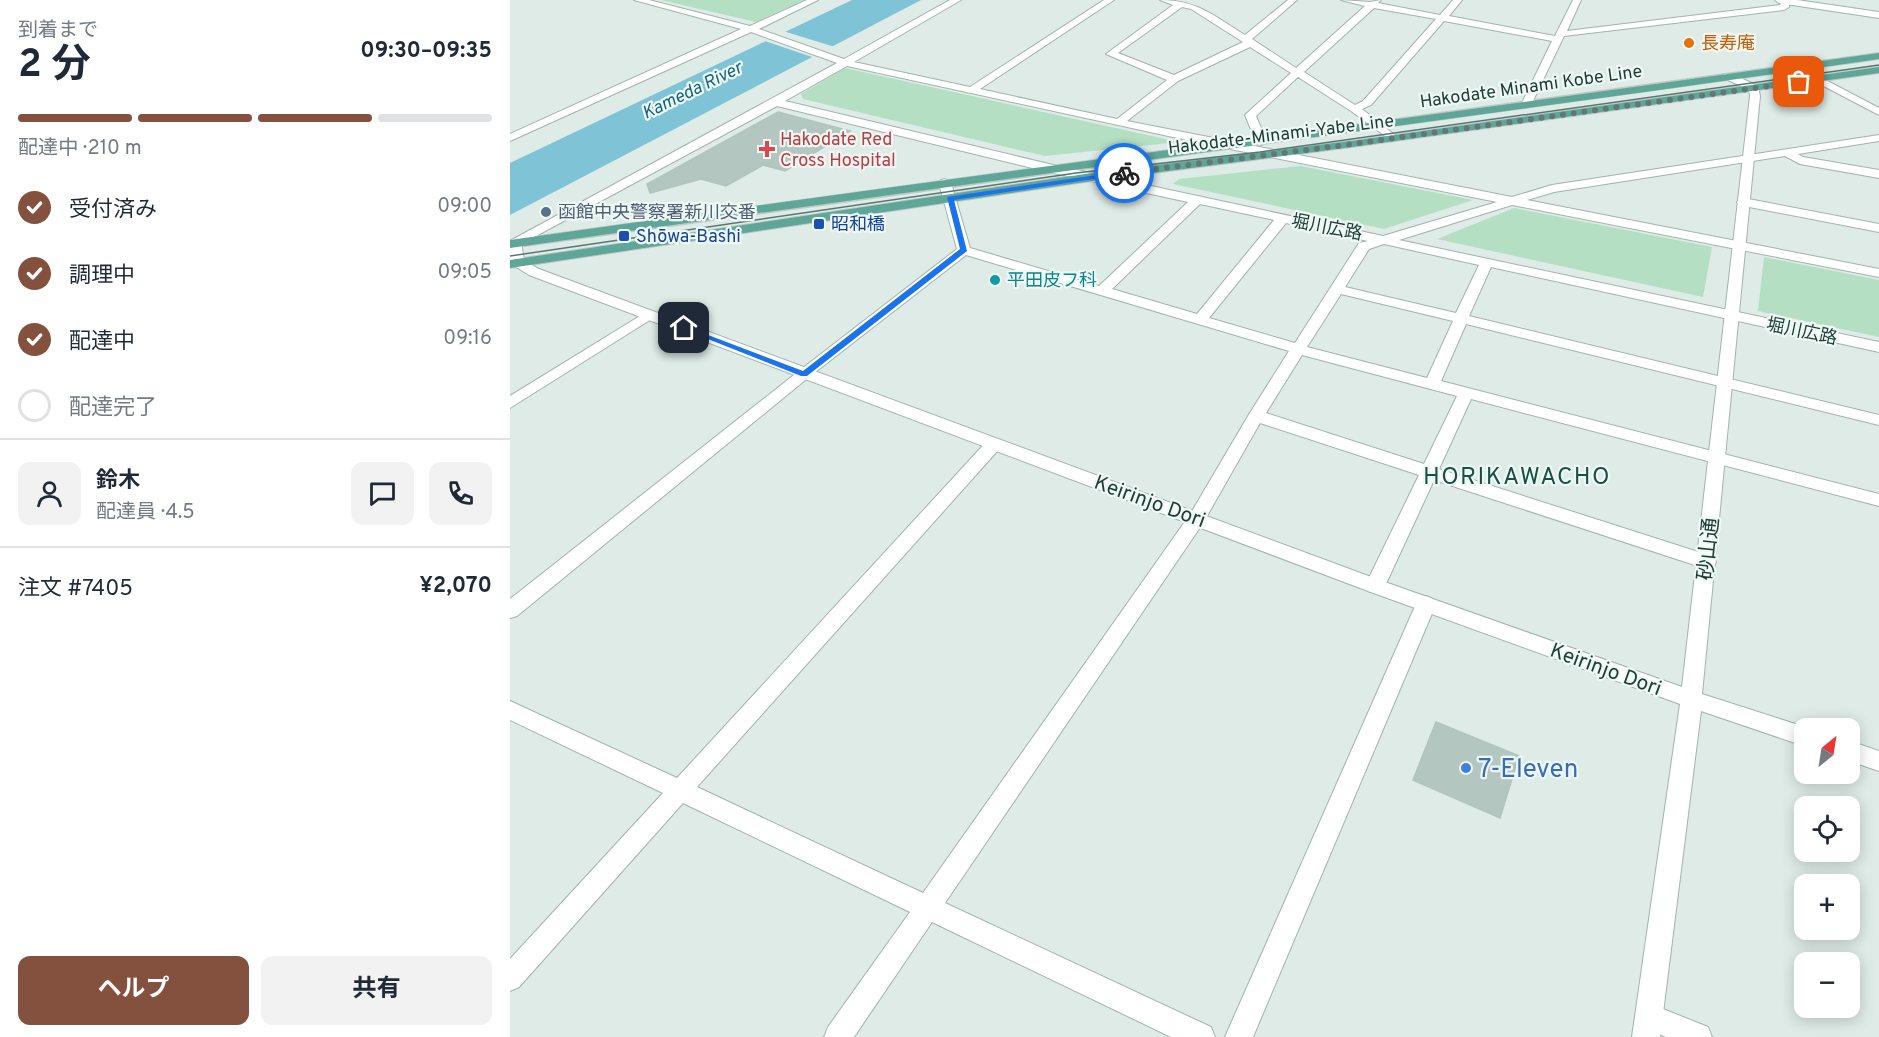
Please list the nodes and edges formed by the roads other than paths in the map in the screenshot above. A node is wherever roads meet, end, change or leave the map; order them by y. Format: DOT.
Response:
graph roads {
  1 [pos="638,0"];
  2 [pos="814,0"];
  3 [pos="957,0"];
  4 [pos="1110,0"];
  5 [pos="1164,0"];
  6 [pos="1293,0"];
  7 [pos="1345,0"];
  8 [pos="1458,0"];
  9 [pos="1577,0"];
  10 [pos="1782,1"];
  11 [pos="1181,3"];
  12 [pos="1374,3"];
  13 [pos="1879,15"];
  14 [pos="1443,18"];
  15 [pos="751,28"];
  16 [pos="1559,36"];
  17 [pos="1248,41"];
  18 [pos="1879,56"];
  19 [pos="845,63"];
  20 [pos="1879,70"];
  21 [pos="1299,72"];
  22 [pos="1728,76"];
  23 [pos="1174,79"];
  24 [pos="1818,79"];
  25 [pos="1754,88"];
  26 [pos="972,90"];
  27 [pos="776,102"];
  28 [pos="1526,105"];
  29 [pos="1354,109"];
  30 [pos="1879,112"];
  31 [pos="1119,122"];
  32 [pos="1377,127"];
  33 [pos="510,138"];
  34 [pos="1392,138"];
  35 [pos="1879,138"];
  36 [pos="1261,142"];
  37 [pos="1234,146"];
  38 [pos="1785,152"];
  39 [pos="1276,155"];
  40 [pos="1748,157"];
  41 [pos="1049,168"];
  42 [pos="1879,174"];
  43 [pos="1092,177"];
  44 [pos="945,183"];
  45 [pos="950,199"];
  46 [pos="1198,199"];
  47 [pos="1512,202"];
  48 [pos="1743,202"];
  49 [pos="1283,218"];
  50 [pos="1879,228"];
  51 [pos="1386,239"];
  52 [pos="1738,247"];
  53 [pos="964,250"];
  54 [pos="513,252"];
  55 [pos="1487,261"];
  56 [pos="1879,273"];
  57 [pos="1338,289"];
  58 [pos="1102,291"];
  59 [pos="648,315"];
  60 [pos="1733,316"];
  61 [pos="1461,319"];
  62 [pos="1199,321"];
  63 [pos="1879,347"];
  64 [pos="1300,350"];
  65 [pos="804,374"];
  66 [pos="1725,383"];
  67 [pos="1432,384"];
  68 [pos="1466,393"];
  69 [pos="510,403"];
  70 [pos="1256,416"];
  71 [pos="1879,420"];
  72 [pos="994,444"];
  73 [pos="1718,458"];
  74 [pos="1428,471"];
  75 [pos="1879,500"];
  76 [pos="1197,518"];
  77 [pos="1707,562"];
  78 [pos="1375,586"];
  79 [pos="1426,604"];
  80 [pos="510,610"];
  81 [pos="1691,699"];
  82 [pos="510,710"];
  83 [pos="1794,733"];
  84 [pos="1860,754"];
  85 [pos="1879,761"];
  86 [pos="680,788"];
  87 [pos="928,906"];
  88 [pos="510,978"];
  89 [pos="1647,1027"];
  90 [pos="838,1037"];
  91 [pos="1201,1037"];
  92 [pos="1239,1037"];
  93 [pos="1698,1037"];
  1 -- 15 [label="street"];
  2 -- 15 [label="street"];
  3 -- 19 [label="street"];
  4 -- 26 [label="street"];
  5 -- 11 [label="street"];
  6 -- 17 [label="street"];
  7 -- 12 [label="street"];
  8 -- 14 [label="street"];
  9 -- 16 [label="street"];
  10 -- 13 [label="street"];
  10 -- 16 [label="street"];
  11 -- 17 [label="street"];
  11 -- 23 [label="street"];
  12 -- 14 [label="street"];
  12 -- 21 [label="street"];
  14 -- 16 [label="street"];
  14 -- 29 [label="street"];
  15 -- 19 [label="street"];
  15 -- 33 [label="street"];
  16 -- 28 [label="street"];
  17 -- 21 [label="street"];
  17 -- 23 [label="street"];
  18 -- 22 [label="main road, Hakodate Minami Kobe Line"];
  19 -- 26 [label="street"];
  19 -- 27 [label="street"];
  20 -- 24 [label="main road, Hakodate-Minami-Yabe Line"];
  21 -- 29 [label="street"];
  21 -- 36 [label="street"];
  22 -- 25 [label="street"];
  22 -- 28 [label="main road, Hakodate Minami Kobe Line"];
  23 -- 31 [label="street"];
  24 -- 25 [label="main road, Hakodate-Minami-Yabe Line"];
  24 -- 30 [label="street"];
  25 -- 34 [label="main road, Hakodate-Minami-Yabe Line"];
  25 -- 40 [label="street, 砂山通"];
  26 -- 31 [label="street"];
  27 -- 41 [label="street, 堀川広路"];
  27 -- 54 [label="street"];
  28 -- 32 [label="main road, Hakodate Minami Kobe Line"];
  29 -- 32 [label="street"];
  31 -- 37 [label="street"];
  32 -- 34 [label="street"];
  32 -- 36 [label="main road, Hakodate Minami Kobe Line"];
  34 -- 39 [label="main road, Hakodate-Minami-Yabe Line"];
  35 -- 38 [label="street"];
  36 -- 37 [label="main road, Hakodate Minami Kobe Line"];
  37 -- 39 [label="street"];
  37 -- 41 [label="main road, Hakodate Minami Kobe Line"];
  38 -- 40 [label="street"];
  38 -- 42 [label="street"];
  39 -- 43 [label="main road, Hakodate-Minami-Yabe Line"];
  39 -- 47 [label="street"];
  40 -- 47 [label="street"];
  40 -- 48 [label="street, 砂山通"];
  41 -- 43 [label="street, 堀川広路"];
  41 -- 44 [label="main road, Hakodate Minami Kobe Line"];
  43 -- 45 [label="main road, Hakodate-Minami-Yabe Line"];
  43 -- 46 [label="street, 堀川広路"];
  44 -- 45 [label="street"];
  44 -- 54 [label="main road, Hakodate Minami Kobe Line"];
  45 -- 53 [label="street"];
  45 -- 54 [label="main road, Hakodate-Minami-Yabe Line"];
  46 -- 49 [label="street, 堀川広路"];
  46 -- 58 [label="street"];
  47 -- 51 [label="street"];
  47 -- 52 [label="street"];
  48 -- 50 [label="street"];
  48 -- 52 [label="street, 砂山通"];
  49 -- 51 [label="street, 堀川広路"];
  49 -- 62 [label="street"];
  51 -- 55 [label="street, 堀川広路"];
  51 -- 57 [label="street"];
  52 -- 56 [label="street"];
  52 -- 60 [label="street, 砂山通"];
  53 -- 58 [label="street"];
  53 -- 65 [label="street"];
  54 -- 59 [label="street, Keirinjo Dori"];
  55 -- 60 [label="street, 堀川広路"];
  55 -- 61 [label="street"];
  57 -- 61 [label="street"];
  57 -- 64 [label="street"];
  58 -- 62 [label="street"];
  59 -- 65 [label="street, Keirinjo Dori"];
  59 -- 69 [label="street"];
  60 -- 63 [label="street, 堀川広路"];
  60 -- 66 [label="street, 砂山通"];
  61 -- 66 [label="street"];
  61 -- 67 [label="street"];
  62 -- 64 [label="street"];
  64 -- 67 [label="street"];
  64 -- 70 [label="street"];
  65 -- 72 [label="street, Keirinjo Dori"];
  65 -- 80 [label="street"];
  66 -- 71 [label="street"];
  66 -- 73 [label="street, 砂山通"];
  67 -- 68 [label="street"];
  68 -- 73 [label="street"];
  68 -- 74 [label="street"];
  70 -- 74 [label="street"];
  70 -- 76 [label="street"];
  72 -- 76 [label="street, Keirinjo Dori"];
  72 -- 86 [label="street"];
  73 -- 75 [label="street"];
  73 -- 77 [label="street, 砂山通"];
  74 -- 77 [label="street"];
  74 -- 78 [label="street"];
  76 -- 78 [label="street, Keirinjo Dori"];
  76 -- 87 [label="street"];
  77 -- 81 [label="street, 砂山通"];
  78 -- 79 [label="street, Keirinjo Dori"];
  79 -- 81 [label="street, Keirinjo Dori"];
  79 -- 92 [label="street"];
  81 -- 83 [label="street, Keirinjo Dori"];
  81 -- 89 [label="street, 砂山通"];
  82 -- 86 [label="street"];
  84 -- 85 [label="street"];
  86 -- 87 [label="street"];
  86 -- 88 [label="street"];
  87 -- 90 [label="street"];
  87 -- 91 [label="street"];
  89 -- 93 [label="street"];
}
